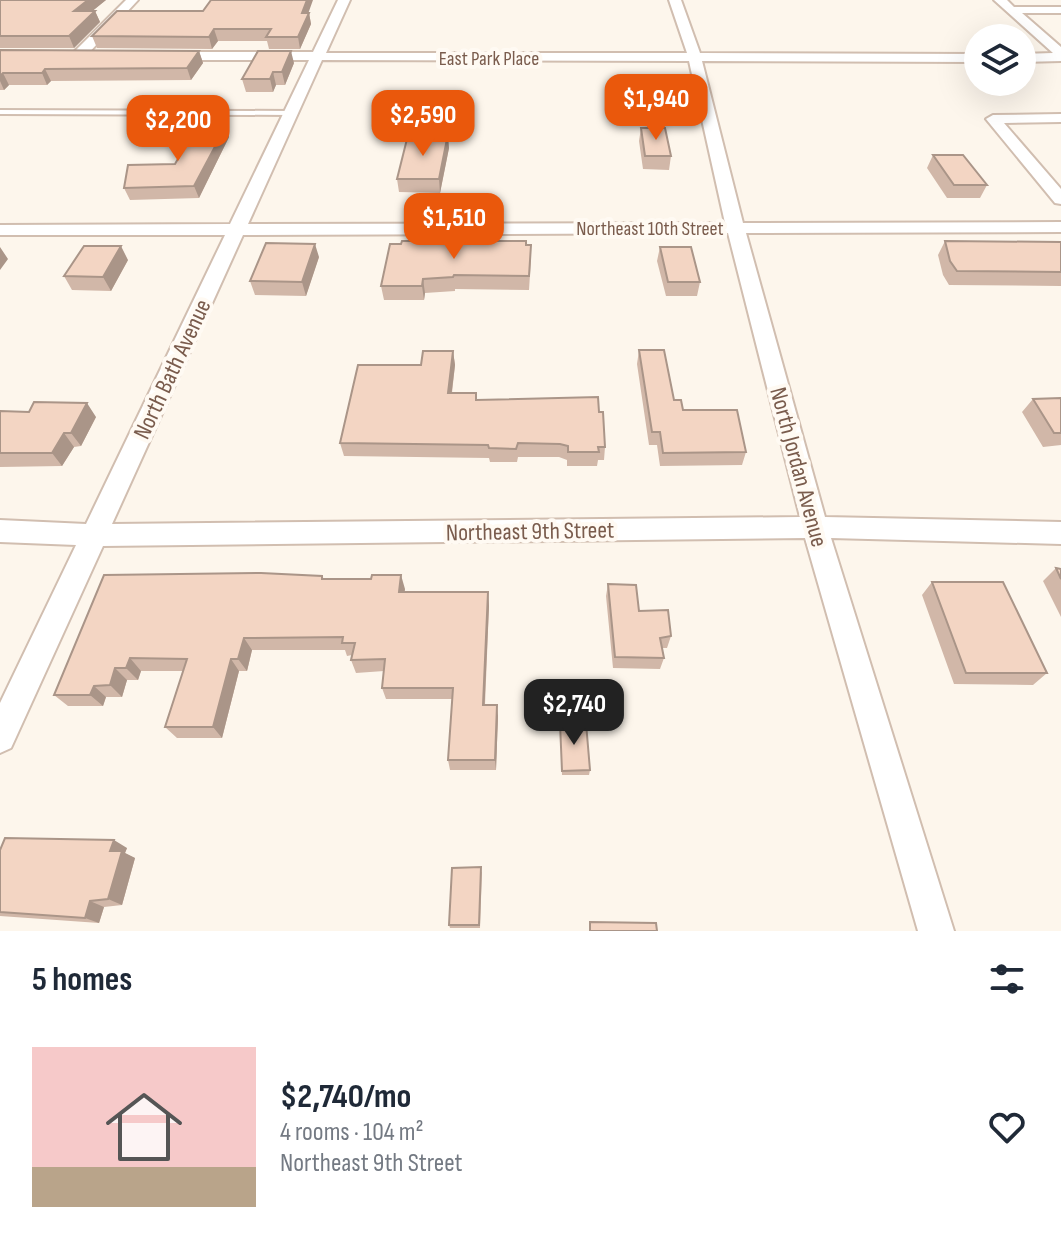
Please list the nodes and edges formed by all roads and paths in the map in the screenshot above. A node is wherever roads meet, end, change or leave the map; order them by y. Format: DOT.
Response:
graph roads {
  1 [pos="132,0"];
  2 [pos="344,0"];
  3 [pos="675,0"];
  4 [pos="1000,0"];
  5 [pos="1011,10"];
  6 [pos="1061,10"];
  7 [pos="63,55"];
  8 [pos="79,55"];
  9 [pos="95,55"];
  10 [pos="158,55"];
  11 [pos="1061,56"];
  12 [pos="318,57"];
  13 [pos="1036,57"];
  14 [pos="964,58"];
  15 [pos="695,59"];
  16 [pos="0,112"];
  17 [pos="292,113"];
  18 [pos="1061,118"];
  19 [pos="1061,199"];
  20 [pos="1061,227"];
  21 [pos="735,228"];
  22 [pos="0,230"];
  23 [pos="235,231"];
  24 [pos="815,527"];
  25 [pos="0,531"];
  26 [pos="1061,533"];
  27 [pos="96,535"];
  28 [pos="0,737"];
  29 [pos="936,931"];
  1 -- 8 [label="street"];
  2 -- 12 [label="street, North Bath Avenue"];
  3 -- 15 [label="street, North Jordan Avenue"];
  4 -- 5 [label="street"];
  5 -- 6 [label="street"];
  5 -- 11 [label="street"];
  7 -- 8 [label="street"];
  8 -- 9 [label="street"];
  10 -- 12 [label="street, East Park Place"];
  11 -- 13 [label="street"];
  12 -- 15 [label="street, East Park Place"];
  12 -- 17 [label="street, North Bath Avenue"];
  14 -- 15 [label="street, East Park Place"];
  15 -- 21 [label="street, North Jordan Avenue"];
  16 -- 17 [label="lane"];
  17 -- 23 [label="street, North Bath Avenue"];
  18 -- 19 [label="street"];
  20 -- 21 [label="street, Northeast 10th Street"];
  21 -- 23 [label="street, Northeast 10th Street"];
  21 -- 24 [label="street, North Jordan Avenue"];
  22 -- 23 [label="street, Northeast 10th Street"];
  23 -- 27 [label="street, North Bath Avenue"];
  24 -- 26 [label="street, Northeast 9th Street"];
  24 -- 27 [label="street, Northeast 9th Street"];
  24 -- 29 [label="street, North Jordan Avenue"];
  25 -- 27 [label="street, Northeast 9th Street"];
  27 -- 28 [label="street, North Bath Avenue"];
}
